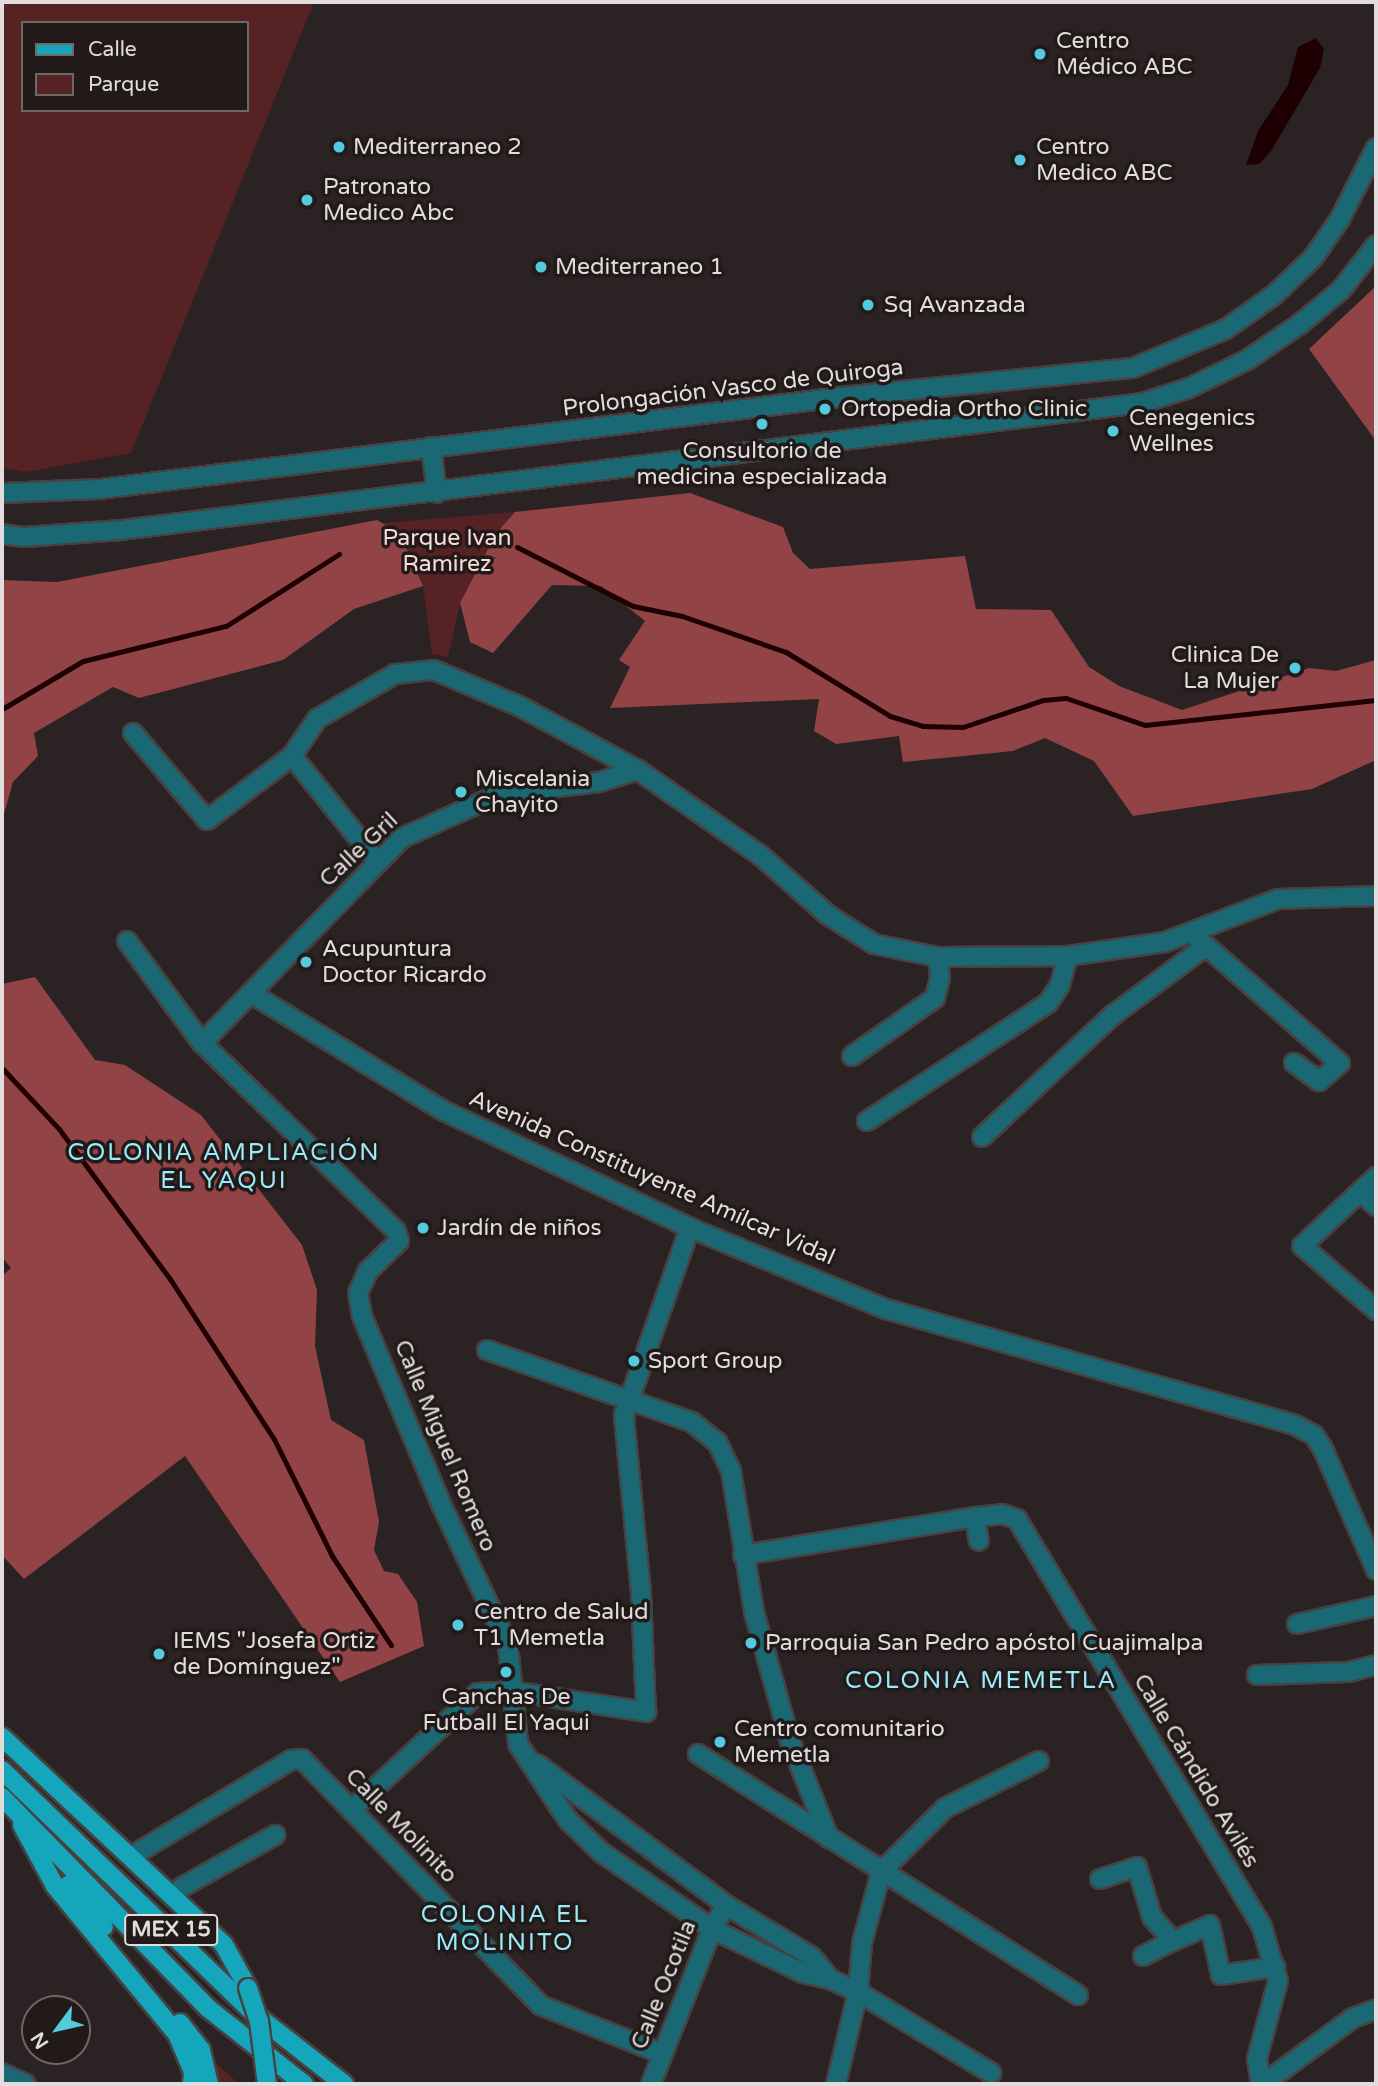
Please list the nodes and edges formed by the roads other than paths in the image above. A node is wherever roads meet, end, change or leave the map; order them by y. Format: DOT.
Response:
graph roads {
  1 [pos="1376,148"];
  2 [pos="1376,245"];
  3 [pos="431,447"];
  4 [pos="2,493"];
  5 [pos="437,493"];
  6 [pos="2,534"];
  7 [pos="133,733"];
  8 [pos="292,756"];
  9 [pos="638,770"];
  10 [pos="377,861"];
  11 [pos="1376,895"];
  12 [pos="1190,932"];
  13 [pos="127,941"];
  14 [pos="1206,946"];
  15 [pos="1068,956"];
  16 [pos="937,957"];
  17 [pos="252,993"];
  18 [pos="202,1043"];
  19 [pos="852,1056"];
  20 [pos="1294,1063"];
  21 [pos="867,1121"];
  22 [pos="982,1137"];
  23 [pos="1376,1177"];
  24 [pos="1360,1192"];
  25 [pos="1376,1206"];
  26 [pos="690,1228"];
  27 [pos="1376,1310"];
  28 [pos="487,1350"];
  29 [pos="626,1399"];
  30 [pos="975,1517"];
  31 [pos="979,1541"];
  32 [pos="743,1555"];
  33 [pos="1376,1570"];
  34 [pos="1376,1606"];
  35 [pos="1297,1624"];
  36 [pos="1376,1665"];
  37 [pos="1257,1675"];
  38 [pos="511,1690"];
  39 [pos="2,1737"];
  40 [pos="698,1754"];
  41 [pos="526,1755"];
  42 [pos="1040,1761"];
  43 [pos="2,1770"];
  44 [pos="7,1802"];
  45 [pos="351,1810"];
  46 [pos="275,1835"];
  47 [pos="829,1838"];
  48 [pos="34,1849"];
  49 [pos="140,1851"];
  50 [pos="881,1872"];
  51 [pos="1100,1880"];
  52 [pos="182,1887"];
  53 [pos="726,1905"];
  54 [pos="712,1929"];
  55 [pos="1173,1941"];
  56 [pos="1143,1956"];
  57 [pos="1275,1967"];
  58 [pos="830,1979"];
  59 [pos="858,1992"];
  60 [pos="1078,1995"];
  61 [pos="1376,2009"];
  62 [pos="663,2054"];
  63 [pos="2,2073"];
  64 [pos="991,2073"];
  65 [pos="26,2084"];
  66 [pos="192,2084"];
  67 [pos="209,2084"];
  68 [pos="267,2084"];
  69 [pos="304,2084"];
  70 [pos="344,2084"];
  71 [pos="651,2084"];
  72 [pos="836,2084"];
  73 [pos="1262,2084"];
  1 -- 3 [label="street, Prolongación Vasco de Quiroga"];
  2 -- 5 [label="street"];
  3 -- 4 [label="street, Prolongación Vasco de Quiroga"];
  3 -- 5 [label="street"];
  5 -- 6 [label="street"];
  7 -- 8 [label="street"];
  8 -- 9 [label="street"];
  8 -- 10 [label="street"];
  9 -- 10 [label="street, Calle Gril"];
  9 -- 16 [label="street"];
  10 -- 17 [label="street, Calle Gril"];
  11 -- 12 [label="street"];
  12 -- 14 [label="street"];
  12 -- 15 [label="street"];
  13 -- 18 [label="street"];
  14 -- 20 [label="street"];
  14 -- 22 [label="street"];
  15 -- 16 [label="street"];
  15 -- 21 [label="street"];
  16 -- 19 [label="street"];
  17 -- 18 [label="street, Calle Gril"];
  17 -- 26 [label="street, Avenida Constituyente Amílcar Vidal"];
  18 -- 38 [label="street, Calle Miguel Romero"];
  23 -- 24 [label="street"];
  24 -- 25 [label="street"];
  24 -- 27 [label="street"];
  26 -- 29 [label="street"];
  26 -- 33 [label="street, Avenida Constituyente Amílcar Vidal"];
  28 -- 29 [label="street"];
  29 -- 32 [label="street"];
  29 -- 38 [label="street"];
  30 -- 31 [label="street"];
  30 -- 32 [label="street"];
  30 -- 57 [label="street, Calle Cándido Avilés"];
  32 -- 47 [label="street"];
  34 -- 35 [label="street"];
  36 -- 37 [label="street"];
  38 -- 41 [label="street"];
  38 -- 45 [label="street"];
  39 -- 68 [label="main road, bridge"];
  40 -- 47 [label="street"];
  41 -- 53 [label="street"];
  41 -- 54 [label="street"];
  42 -- 50 [label="street"];
  43 -- 70 [label="main road, MEX 15"];
  44 -- 48 [label="main road"];
  44 -- 69 [label="main road, MEX 15"];
  45 -- 49 [label="street, Calle Molinito"];
  45 -- 62 [label="street, Calle Molinito"];
  46 -- 52 [label="street"];
  47 -- 50 [label="street"];
  48 -- 66 [label="main road"];
  48 -- 67 [label="main road"];
  50 -- 59 [label="street"];
  50 -- 60 [label="street"];
  51 -- 55 [label="street"];
  53 -- 54 [label="street, Calle Ocotila"];
  53 -- 58 [label="street"];
  54 -- 58 [label="street"];
  54 -- 62 [label="street, Calle Ocotila"];
  55 -- 56 [label="street"];
  55 -- 57 [label="street"];
  57 -- 73 [label="street, Calle Cándido Avilés"];
  58 -- 59 [label="street"];
  59 -- 64 [label="street"];
  59 -- 72 [label="street"];
  61 -- 73 [label="street"];
  62 -- 71 [label="street, Calle Ocotila"];
  63 -- 65 [label="street"];
}
